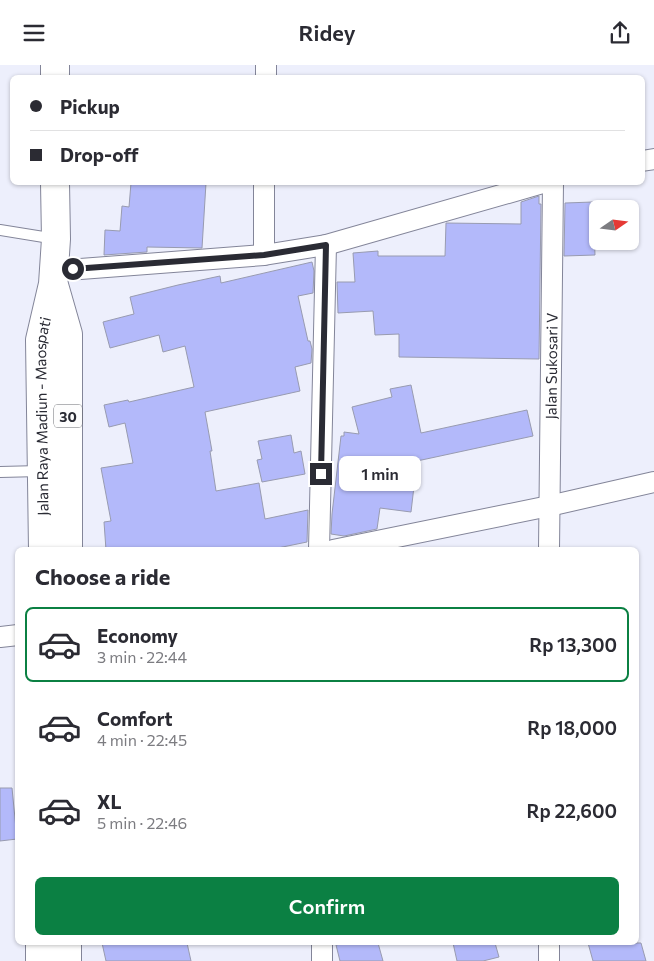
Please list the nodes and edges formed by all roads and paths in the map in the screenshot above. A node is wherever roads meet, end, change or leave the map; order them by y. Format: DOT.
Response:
graph roads {
  1 [pos="55,185"];
  2 [pos="264,185"];
  3 [pos="536,185"];
  4 [pos="553,185"];
  5 [pos="0,230"];
  6 [pos="56,239"];
  7 [pos="326,245"];
  8 [pos="264,255"];
  9 [pos="53,277"];
  10 [pos="0,472"];
  11 [pos="55,472"];
  12 [pos="654,482"];
  13 [pos="549,506"];
  14 [pos="43,547"];
  15 [pos="68,547"];
  16 [pos="320,547"];
  17 [pos="349,547"];
  18 [pos="549,547"];
  19 [pos="15,635"];
  20 [pos="0,637"];
  21 [pos="40,945"];
  22 [pos="67,945"];
  23 [pos="322,945"];
  24 [pos="549,945"];
  25 [pos="40,961"];
  26 [pos="67,961"];
  27 [pos="322,961"];
  28 [pos="549,961"];
  1 -- 6 [label="highway, Jalan Raya Madiun - Maospati / 30"];
  2 -- 8 [label="street"];
  3 -- 7 [label="street"];
  4 -- 13 [label="street, Jalan Sukosari V"];
  5 -- 6 [label="lane"];
  6 -- 9 [label="highway, Jalan Raya Madiun - Maospati / 30"];
  7 -- 8 [label="street"];
  7 -- 16 [label="street"];
  8 -- 9 [label="street"];
  9 -- 11 [label="highway, Jalan Raya Madiun - Maospati / 30"];
  10 -- 11 [label="lane"];
  11 -- 14 [label="highway, Jalan Raya Madiun - Maospati / 30"];
  11 -- 15 [label="highway, Jalan Raya Madiun - Maospati / 30"];
  12 -- 13 [label="street"];
  13 -- 17 [label="street"];
  13 -- 18 [label="street, Jalan Sukosari V"];
  19 -- 20 [label="street"];
  21 -- 25 [label="highway"];
  22 -- 26 [label="highway"];
  23 -- 27 [label="street"];
  24 -- 28 [label="street"];
}
